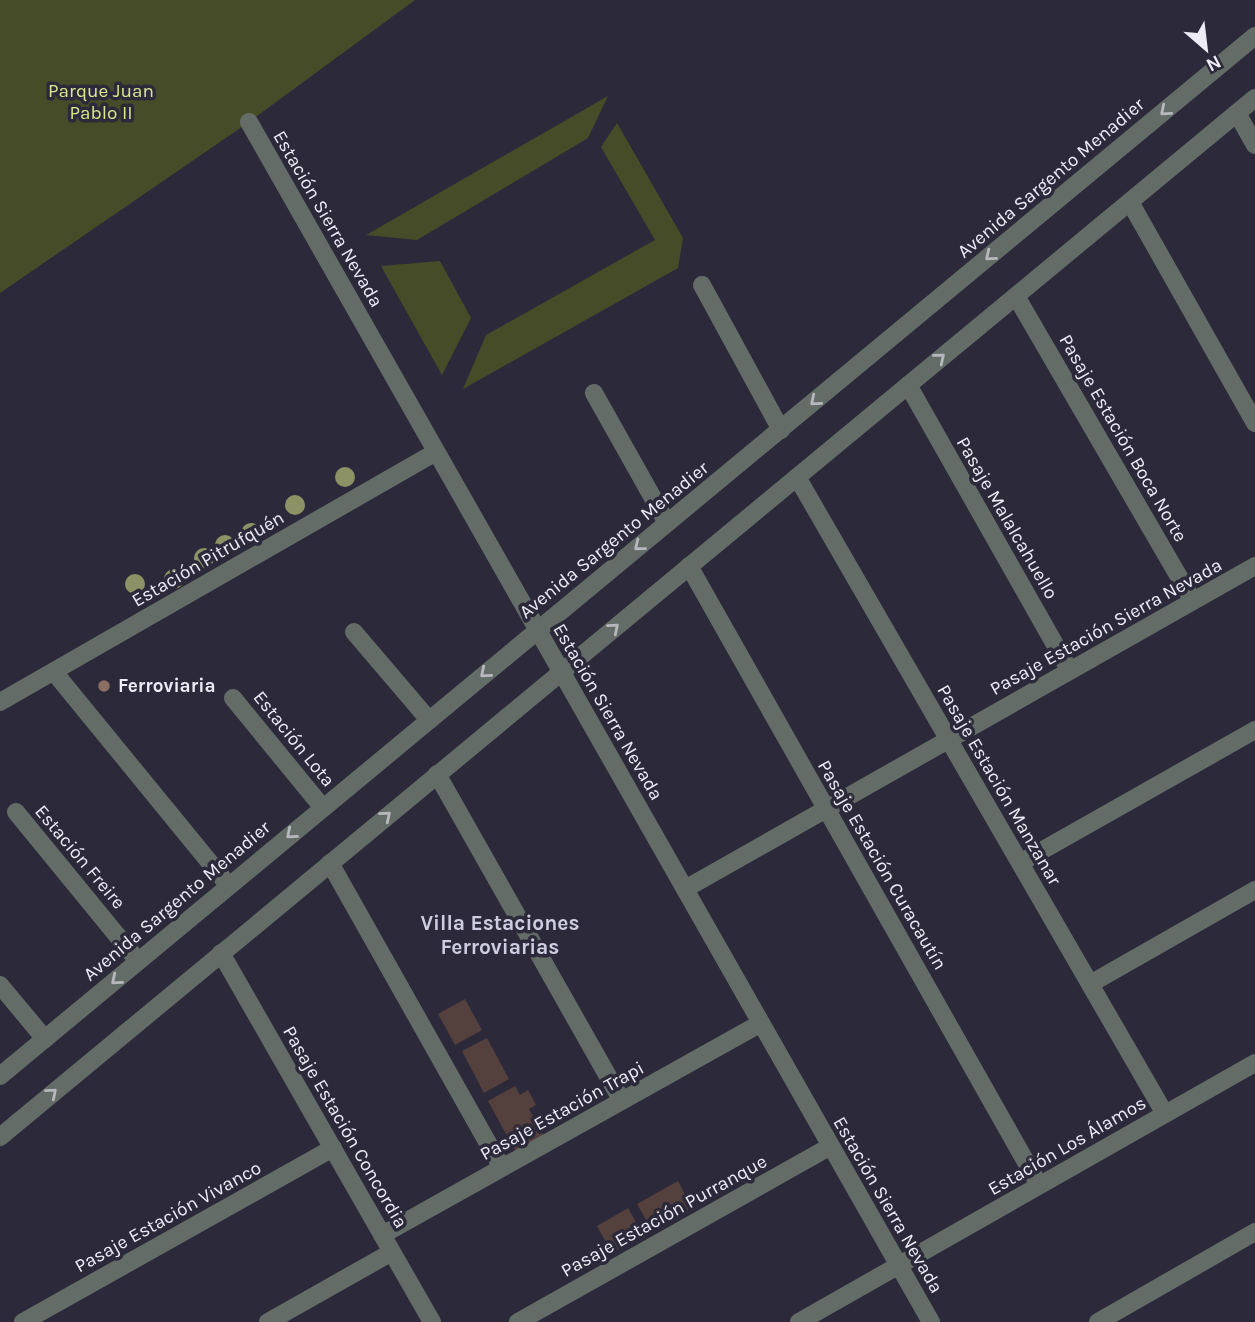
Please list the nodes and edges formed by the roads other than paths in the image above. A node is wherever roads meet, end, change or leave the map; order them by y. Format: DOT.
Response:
graph roads {
  1 [pos="1255,36"];
  2 [pos="1255,98"];
  3 [pos="1237,113"];
  4 [pos="250,122"];
  5 [pos="1255,145"];
  6 [pos="1130,202"];
  7 [pos="702,285"];
  8 [pos="1016,296"];
  9 [pos="908,385"];
  10 [pos="594,393"];
  11 [pos="1255,423"];
  12 [pos="781,430"];
  13 [pos="436,452"];
  14 [pos="797,477"];
  15 [pos="667,523"];
  16 [pos="689,566"];
  17 [pos="1255,566"];
  18 [pos="1193,601"];
  19 [pos="537,630"];
  20 [pos="354,632"];
  21 [pos="561,671"];
  22 [pos="1070,671"];
  23 [pos="54,672"];
  24 [pos="233,698"];
  25 [pos="0,702"];
  26 [pos="429,720"];
  27 [pos="1255,730"];
  28 [pos="949,739"];
  29 [pos="437,774"];
  30 [pos="323,808"];
  31 [pos="826,809"];
  32 [pos="16,812"];
  33 [pos="330,863"];
  34 [pos="1020,863"];
  35 [pos="229,886"];
  36 [pos="685,889"];
  37 [pos="1255,890"];
  38 [pos="221,953"];
  39 [pos="138,961"];
  40 [pos="1090,984"];
  41 [pos="0,985"];
  42 [pos="761,1023"];
  43 [pos="45,1039"];
  44 [pos="1255,1063"];
  45 [pos="0,1076"];
  46 [pos="622,1101"];
  47 [pos="1165,1114"];
  48 [pos="0,1137"];
  49 [pos="831,1146"];
  50 [pos="333,1148"];
  51 [pos="502,1168"];
  52 [pos="1040,1185"];
  53 [pos="1255,1232"];
  54 [pos="382,1235"];
  55 [pos="392,1252"];
  56 [pos="899,1266"];
  57 [pos="23,1322"];
  58 [pos="268,1322"];
  59 [pos="432,1322"];
  60 [pos="518,1322"];
  61 [pos="799,1322"];
  62 [pos="931,1322"];
  63 [pos="1098,1322"];
  1 -- 12 [label="street, Avenida Sargento Menadier, one-way"];
  2 -- 3 [label="street"];
  3 -- 5 [label="street"];
  3 -- 6 [label="street"];
  4 -- 13 [label="street, Estación Sierra Nevada"];
  6 -- 8 [label="street"];
  6 -- 11 [label="street"];
  7 -- 12 [label="street"];
  9 -- 8 [label="street, one-way"];
  8 -- 18 [label="street, Pasaje Estación Boca Norte"];
  9 -- 14 [label="street"];
  9 -- 22 [label="street, Pasaje Malalcahuello"];
  10 -- 15 [label="street"];
  12 -- 15 [label="street, Avenida Sargento Menadier"];
  13 -- 19 [label="street, Estación Sierra Nevada"];
  13 -- 23 [label="street, Estación Pitrufquén"];
  14 -- 16 [label="street"];
  14 -- 28 [label="street, Pasaje Estación Manzanar"];
  15 -- 19 [label="street, Avenida Sargento Menadier, one-way"];
  21 -- 16 [label="street, one-way"];
  16 -- 31 [label="street, Pasaje Estación Curacautín"];
  17 -- 18 [label="street, Pasaje Estación Sierra Nevada"];
  18 -- 22 [label="street, Pasaje Estación Sierra Nevada"];
  19 -- 21 [label="street, Estación Sierra Nevada"];
  19 -- 26 [label="street, Avenida Sargento Menadier, one-way"];
  20 -- 26 [label="street"];
  21 -- 29 [label="street"];
  21 -- 36 [label="street, Estación Sierra Nevada"];
  22 -- 28 [label="street, Pasaje Estación Sierra Nevada"];
  23 -- 25 [label="street, Estación Pitrufquén"];
  23 -- 35 [label="street"];
  24 -- 30 [label="street, Estación Lota"];
  26 -- 30 [label="street, Avenida Sargento Menadier"];
  27 -- 34 [label="street"];
  28 -- 31 [label="street, Pasaje Estación Sierra Nevada"];
  28 -- 34 [label="street, Pasaje Estación Manzanar"];
  33 -- 29 [label="street, one-way"];
  29 -- 46 [label="street"];
  30 -- 35 [label="street, Avenida Sargento Menadier, one-way"];
  31 -- 36 [label="street, Pasaje Estación Sierra Nevada"];
  31 -- 52 [label="street, Pasaje Estación Curacautín"];
  32 -- 39 [label="street, Estación Freire"];
  33 -- 38 [label="street"];
  33 -- 51 [label="street"];
  34 -- 40 [label="street, Pasaje Estación Manzanar"];
  35 -- 39 [label="street, Avenida Sargento Menadier"];
  36 -- 42 [label="street, Estación Sierra Nevada"];
  37 -- 40 [label="street"];
  48 -- 38 [label="street, one-way"];
  38 -- 50 [label="street, Pasaje Estación Concordia"];
  39 -- 43 [label="street, Avenida Sargento Menadier, one-way"];
  40 -- 47 [label="street, Pasaje Estación Manzanar"];
  41 -- 43 [label="street"];
  42 -- 46 [label="street, Pasaje Estación Trapi"];
  42 -- 49 [label="street, Estación Sierra Nevada"];
  43 -- 45 [label="street, Avenida Sargento Menadier"];
  44 -- 47 [label="street, Estación Los Álamos"];
  46 -- 51 [label="street, Pasaje Estación Trapi"];
  47 -- 52 [label="street, Estación Los Álamos"];
  49 -- 56 [label="street, Estación Sierra Nevada"];
  49 -- 60 [label="street, Pasaje Estación Purranque"];
  50 -- 54 [label="street, Pasaje Estación Concordia"];
  50 -- 57 [label="street, Pasaje Estación Vivanco"];
  51 -- 54 [label="street, Pasaje Estación Trapi"];
  52 -- 56 [label="street, Estación Los Álamos"];
  53 -- 63 [label="street"];
  54 -- 55 [label="street, Pasaje Estación Concordia"];
  55 -- 58 [label="street"];
  55 -- 59 [label="street, Pasaje Estación Concordia"];
  56 -- 61 [label="street, Estación Los Álamos"];
  56 -- 62 [label="street, Estación Sierra Nevada"];
}
